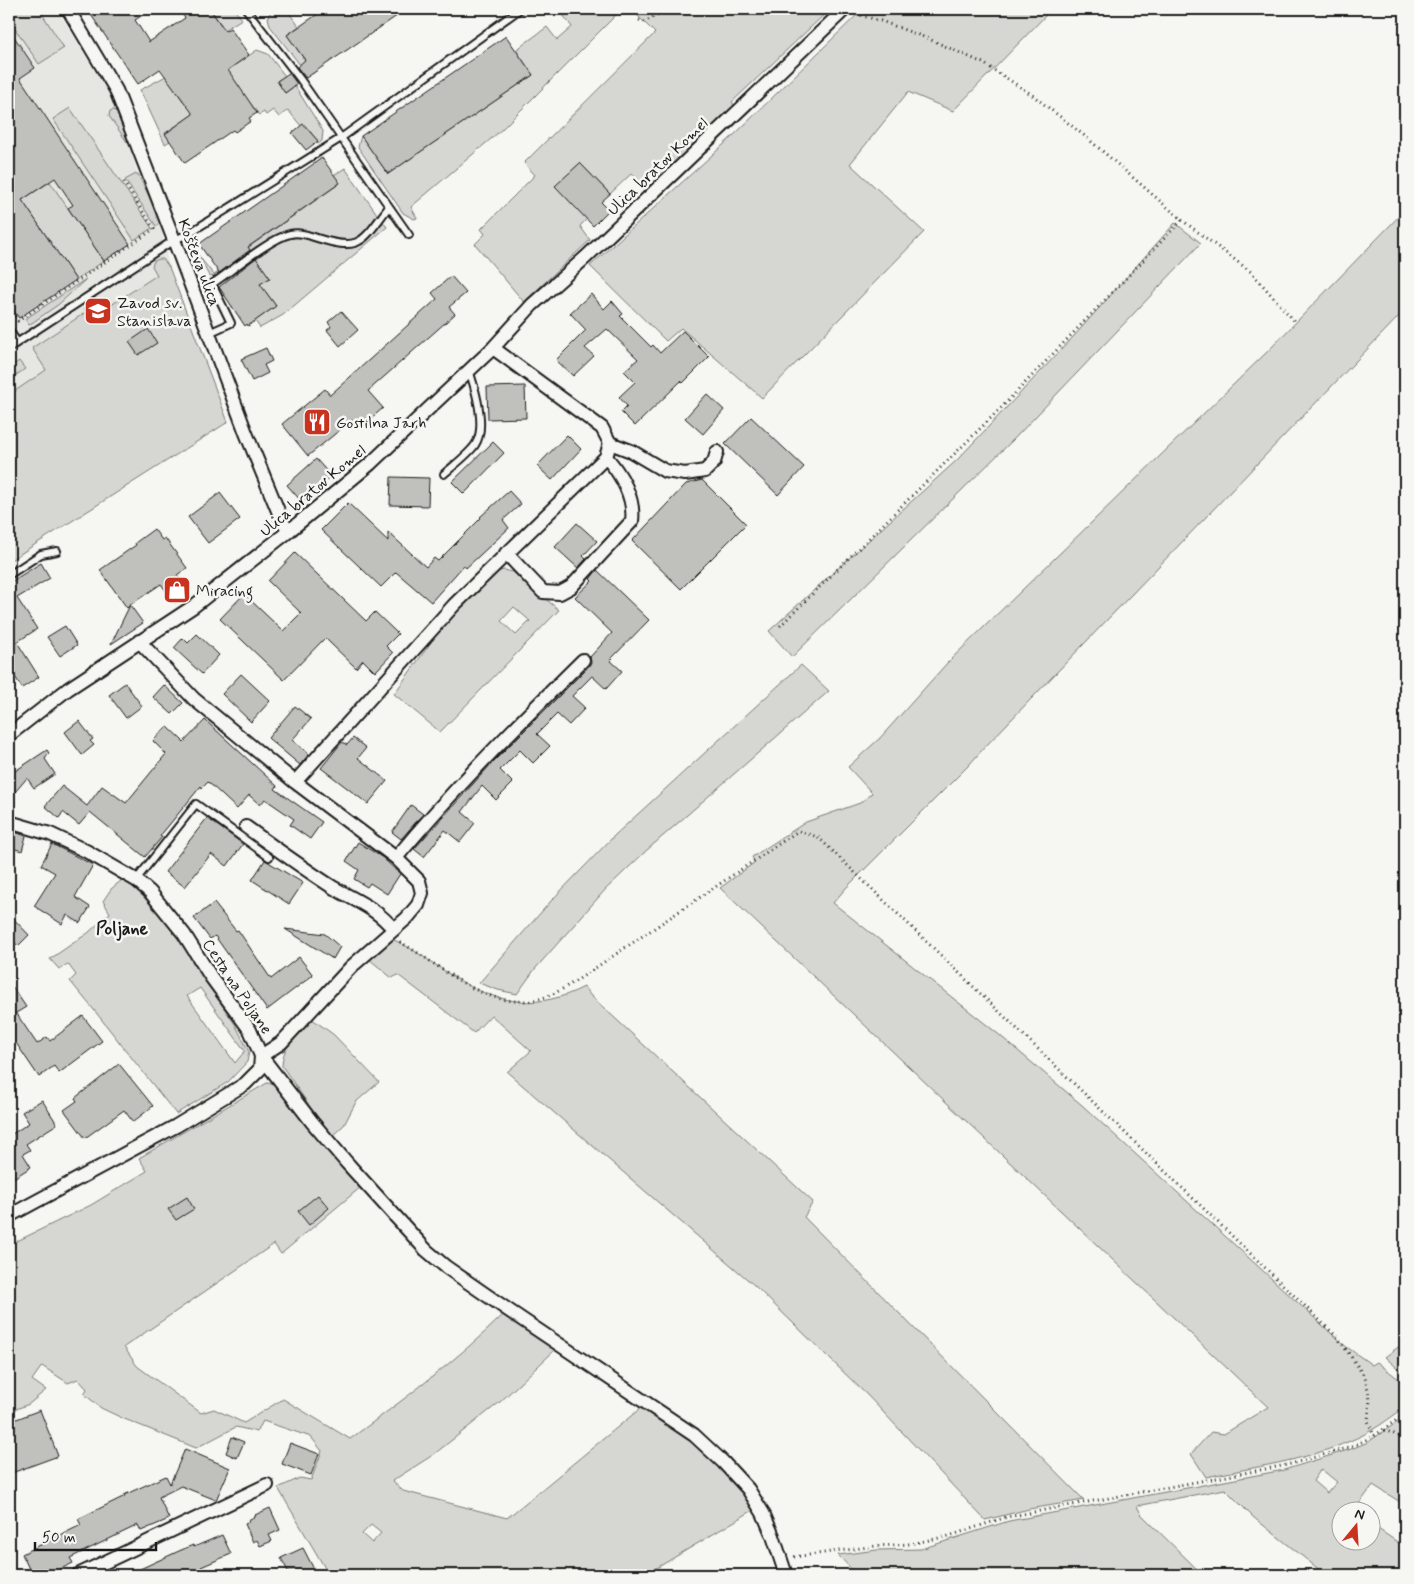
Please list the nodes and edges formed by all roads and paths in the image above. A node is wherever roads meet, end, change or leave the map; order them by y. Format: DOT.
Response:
graph roads {
  1 [pos="68,9"];
  2 [pos="520,9"];
  3 [pos="667,9"];
  4 [pos="250,10"];
  5 [pos="844,10"];
  6 [pos="639,20"];
  7 [pos="341,138"];
  8 [pos="123,181"];
  9 [pos="388,208"];
  10 [pos="1182,220"];
  11 [pos="409,235"];
  12 [pos="174,240"];
  13 [pos="9,308"];
  14 [pos="1296,323"];
  15 [pos="9,330"];
  16 [pos="209,333"];
  17 [pos="17,342"];
  18 [pos="9,348"];
  19 [pos="493,348"];
  20 [pos="469,370"];
  21 [pos="610,443"];
  22 [pos="717,452"];
  23 [pos="606,457"];
  24 [pos="444,474"];
  25 [pos="290,531"];
  26 [pos="57,551"];
  27 [pos="506,554"];
  28 [pos="9,575"];
  29 [pos="780,626"];
  30 [pos="139,641"];
  31 [pos="583,660"];
  32 [pos="9,735"];
  33 [pos="295,782"];
  34 [pos="9,822"];
  35 [pos="246,827"];
  36 [pos="269,857"];
  37 [pos="396,858"];
  38 [pos="136,880"];
  39 [pos="390,932"];
  40 [pos="261,1056"];
  41 [pos="9,1216"];
  42 [pos="1405,1414"];
  43 [pos="1383,1430"];
  44 [pos="1374,1436"];
  45 [pos="1405,1438"];
  46 [pos="267,1485"];
  47 [pos="781,1560"];
  48 [pos="78,1575"];
  49 [pos="786,1575"];
  1 -- 12 [label="street, Koščeva ulica"];
  2 -- 7 [label="lane"];
  3 -- 6 [label="path"];
  4 -- 7 [label="lane"];
  5 -- 10 [label="path"];
  5 -- 19 [label="street, Ulica bratov Komel"];
  7 -- 9 [label="lane"];
  7 -- 12 [label="lane"];
  8 -- 13 [label="path"];
  9 -- 11 [label="lane"];
  9 -- 16 [label="lane"];
  10 -- 14 [label="path"];
  10 -- 29 [label="path"];
  12 -- 16 [label="street, Koščeva ulica"];
  12 -- 17 [label="lane"];
  15 -- 17 [label="lane"];
  16 -- 25 [label="street, Koščeva ulica"];
  17 -- 18 [label="lane"];
  19 -- 20 [label="street, Ulica bratov Komel"];
  19 -- 21 [label="street"];
  20 -- 24 [label="lane"];
  20 -- 25 [label="street, Ulica bratov Komel"];
  21 -- 22 [label="street"];
  21 -- 23 [label="street"];
  23 -- 27 [label="street"];
  23 -- 27 [label="street"];
  25 -- 30 [label="street, Ulica bratov Komel"];
  26 -- 28 [label="lane"];
  27 -- 33 [label="street"];
  30 -- 32 [label="street, Ulica bratov Komel"];
  30 -- 33 [label="street"];
  31 -- 37 [label="street"];
  33 -- 37 [label="street"];
  34 -- 38 [label="street, Cesta na Poljane"];
  35 -- 39 [label="street"];
  36 -- 38 [label="lane"];
  37 -- 39 [label="street"];
  38 -- 40 [label="street, Cesta na Poljane"];
  39 -- 40 [label="street"];
  39 -- 44 [label="path"];
  40 -- 41 [label="street, Cesta na Poljane"];
  40 -- 47 [label="street"];
  42 -- 43 [label="path"];
  43 -- 44 [label="path"];
  43 -- 45 [label="path"];
  44 -- 47 [label="path"];
  46 -- 48 [label="street"];
  47 -- 49 [label="street"];
}
